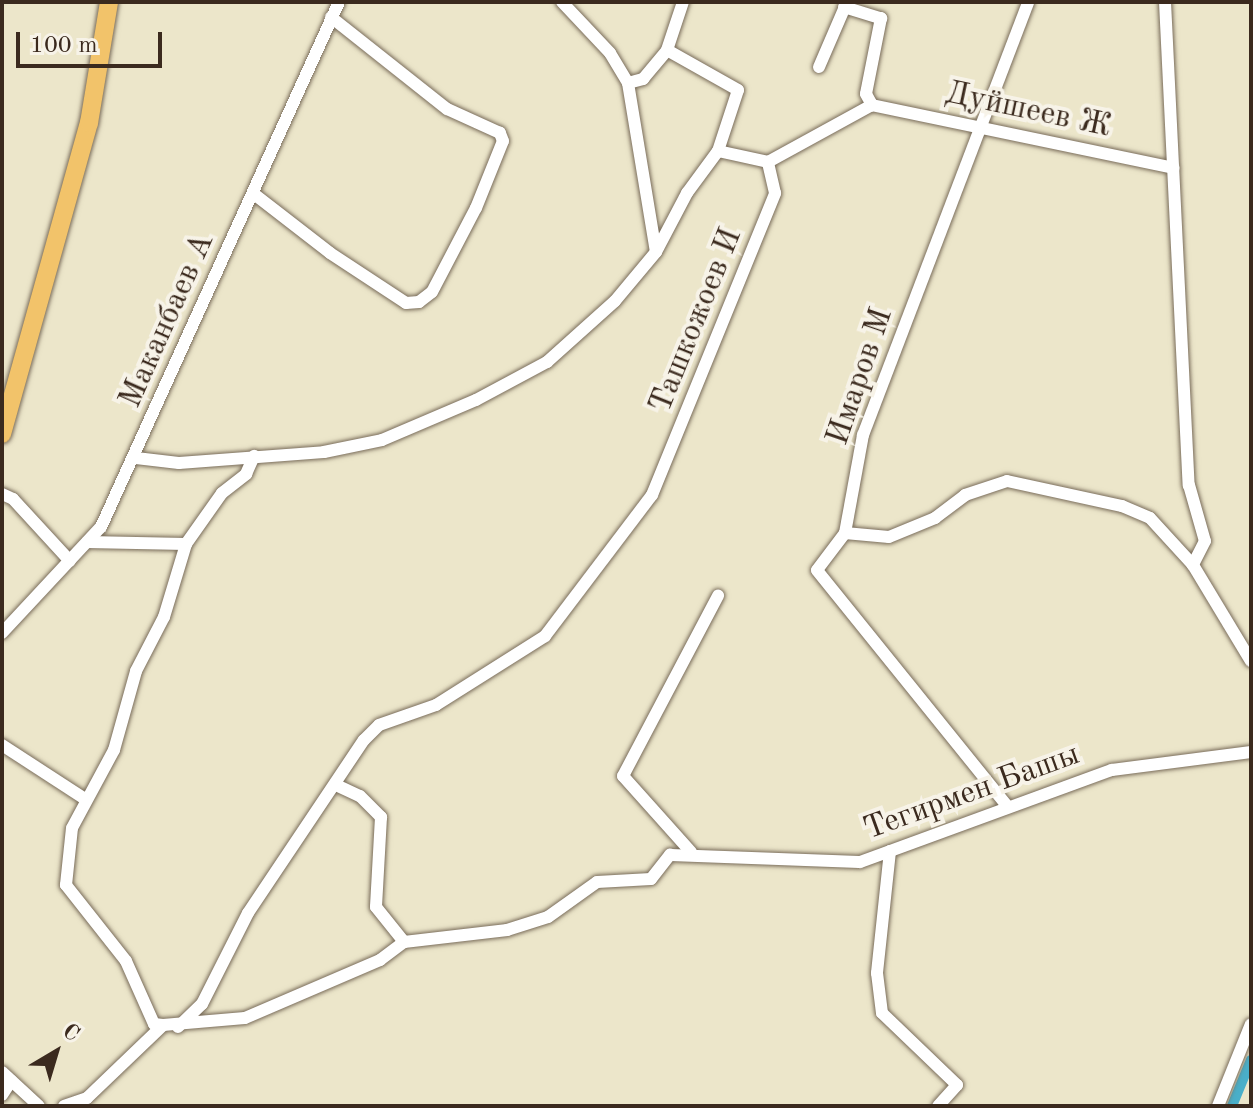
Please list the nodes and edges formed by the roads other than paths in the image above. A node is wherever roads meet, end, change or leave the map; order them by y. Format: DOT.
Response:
graph roads {
  1 [pos="109,2"];
  2 [pos="339,2"];
  3 [pos="562,2"];
  4 [pos="683,2"];
  5 [pos="1028,2"];
  6 [pos="1165,2"];
  7 [pos="846,4"];
  8 [pos="331,17"];
  9 [pos="667,50"];
  10 [pos="819,67"];
  11 [pos="628,83"];
  12 [pos="872,105"];
  13 [pos="980,127"];
  14 [pos="718,151"];
  15 [pos="768,162"];
  16 [pos="1173,168"];
  17 [pos="254,194"];
  18 [pos="656,252"];
  19 [pos="2,434"];
  20 [pos="254,456"];
  21 [pos="136,458"];
  22 [pos="2,494"];
  23 [pos="845,533"];
  24 [pos="87,542"];
  25 [pos="186,544"];
  26 [pos="70,561"];
  27 [pos="1193,565"];
  28 [pos="718,596"];
  29 [pos="2,633"];
  30 [pos="1251,661"];
  31 [pos="2,745"];
  32 [pos="1251,752"];
  33 [pos="336,785"];
  34 [pos="85,799"];
  35 [pos="1008,807"];
  36 [pos="890,851"];
  37 [pos="691,852"];
  38 [pos="404,942"];
  39 [pos="1251,1024"];
  40 [pos="163,1025"];
  41 [pos="178,1027"];
  42 [pos="6,1077"];
  43 [pos="2,1095"];
  44 [pos="92,1100"];
  45 [pos="39,1106"];
  46 [pos="64,1106"];
  47 [pos="938,1106"];
  48 [pos="1218,1106"];
  1 -- 19 [label="highway"];
  2 -- 8 [label="street, Маканбаев А"];
  3 -- 11 [label="street"];
  4 -- 9 [label="street"];
  5 -- 13 [label="street, Имаров М"];
  6 -- 16 [label="street"];
  7 -- 10 [label="street"];
  7 -- 12 [label="street"];
  8 -- 17 [label="street, Маканбаев А"];
  8 -- 17 [label="street"];
  9 -- 11 [label="street"];
  9 -- 14 [label="street"];
  11 -- 18 [label="street"];
  12 -- 13 [label="street, Дуйшеев Ж"];
  12 -- 15 [label="street"];
  13 -- 16 [label="street, Дуйшеев Ж"];
  13 -- 23 [label="street, Имаров М"];
  14 -- 15 [label="street"];
  14 -- 18 [label="street"];
  15 -- 33 [label="street, Ташкожоев И"];
  16 -- 27 [label="street"];
  17 -- 21 [label="street, Маканбаев А"];
  18 -- 20 [label="street"];
  20 -- 21 [label="street"];
  20 -- 25 [label="street"];
  21 -- 24 [label="street, Маканбаев А"];
  22 -- 26 [label="street"];
  23 -- 27 [label="street"];
  23 -- 35 [label="street, Имаров М"];
  24 -- 25 [label="street"];
  24 -- 26 [label="street, Маканбаев А"];
  25 -- 34 [label="street"];
  26 -- 29 [label="street, Маканбаев А"];
  27 -- 30 [label="street"];
  28 -- 37 [label="street"];
  31 -- 34 [label="street"];
  32 -- 35 [label="street, Тегирмен Башы"];
  33 -- 38 [label="street"];
  33 -- 41 [label="street, Ташкожоев И"];
  34 -- 40 [label="street"];
  35 -- 36 [label="street, Тегирмен Башы"];
  36 -- 37 [label="street, Тегирмен Башы"];
  36 -- 47 [label="street"];
  37 -- 38 [label="street"];
  38 -- 41 [label="street"];
  39 -- 48 [label="street"];
  40 -- 41 [label="street"];
  40 -- 44 [label="street"];
  42 -- 43 [label="street"];
  42 -- 45 [label="street"];
  44 -- 46 [label="street"];
}
